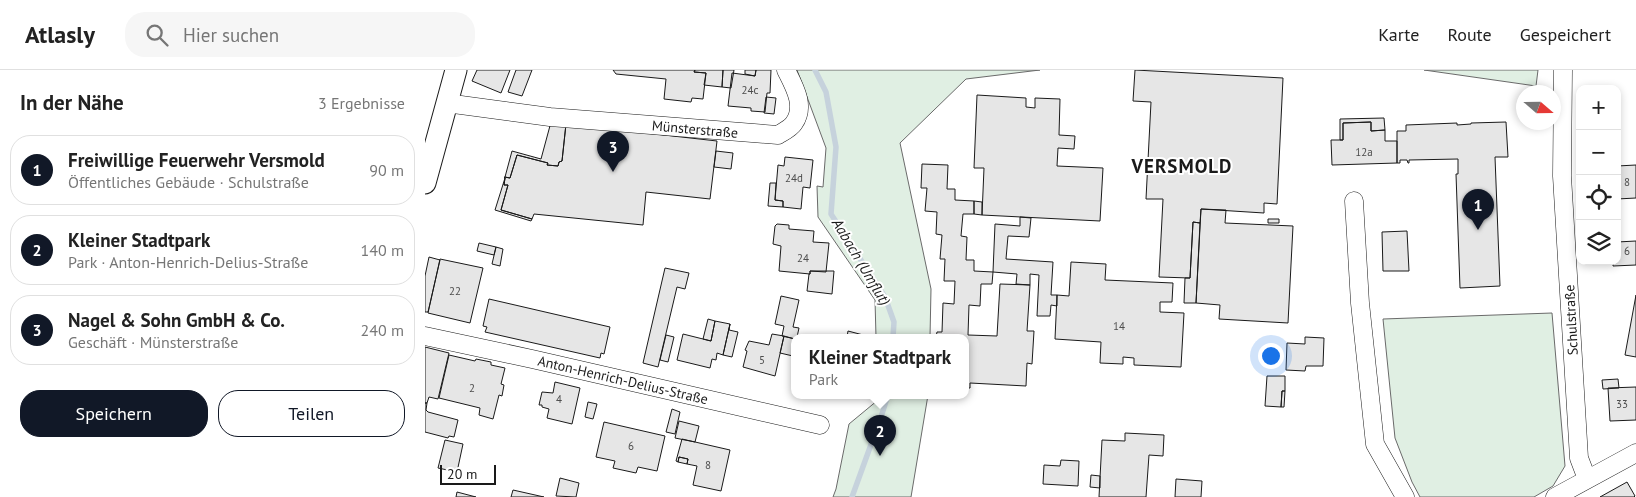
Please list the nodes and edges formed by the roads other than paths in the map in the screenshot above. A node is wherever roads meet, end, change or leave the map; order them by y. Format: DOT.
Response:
graph roads {
  1 [pos="456,70"];
  2 [pos="786,70"];
  3 [pos="1563,70"];
  4 [pos="446,102"];
  5 [pos="425,183"];
  6 [pos="1354,201"];
  7 [pos="425,336"];
  8 [pos="820,425"];
  9 [pos="1636,453"];
  10 [pos="1587,479"];
  11 [pos="1405,497"];
  12 [pos="1555,497"];
  1 -- 4 [label="street"];
  2 -- 4 [label="street, Münsterstraße"];
  3 -- 10 [label="street, Schulstraße"];
  4 -- 5 [label="street"];
  6 -- 11 [label="street"];
  7 -- 8 [label="street, Anton-Henrich-Delius-Straße"];
  9 -- 10 [label="street"];
  10 -- 12 [label="street"];
}
